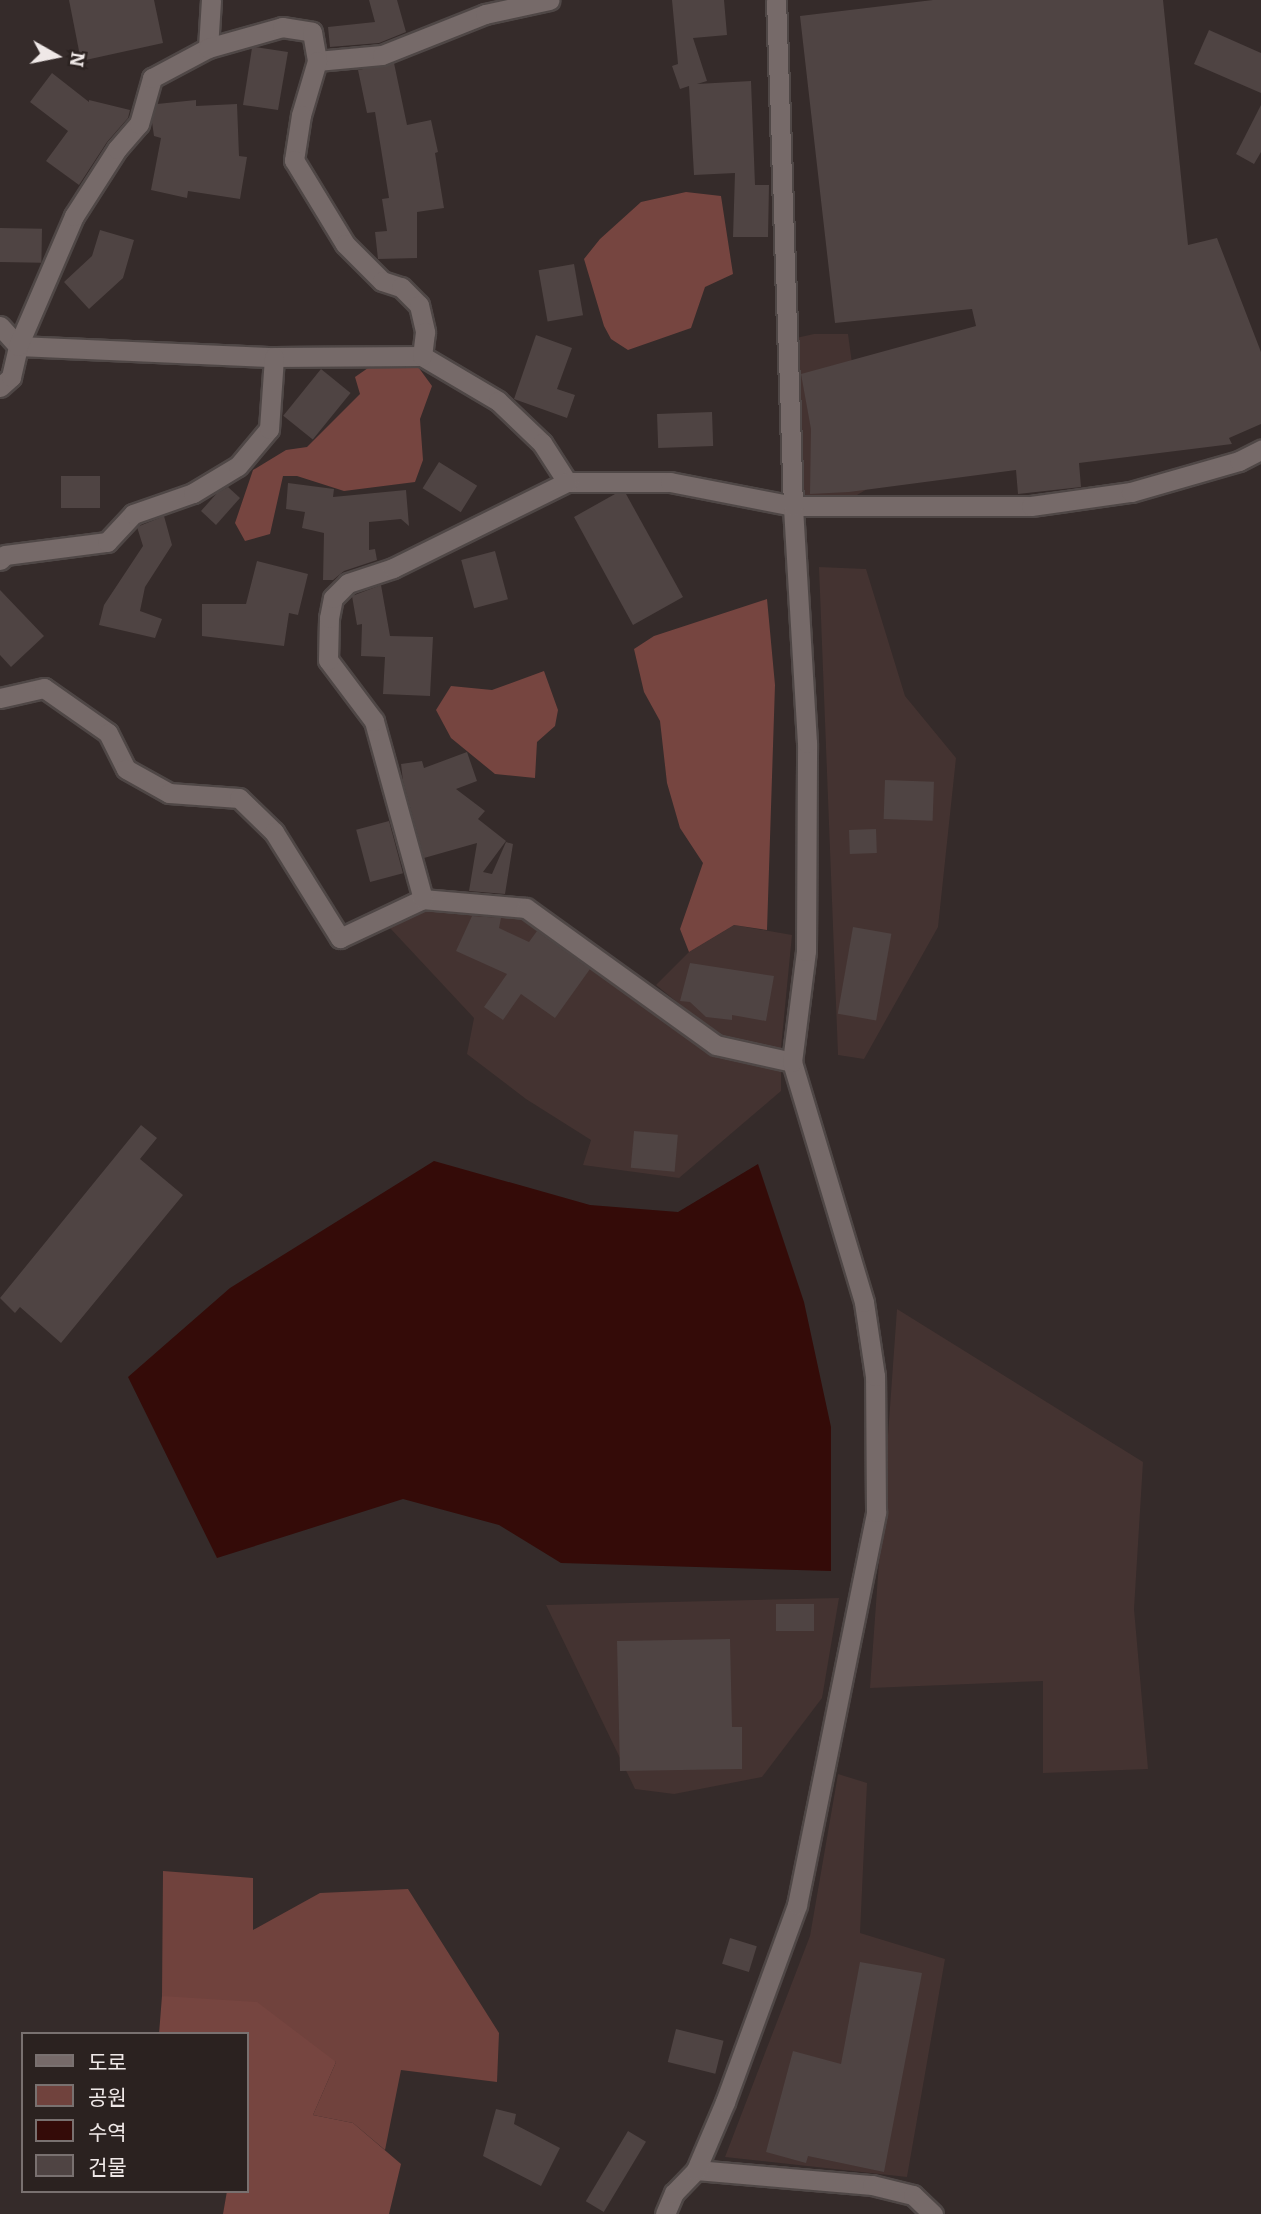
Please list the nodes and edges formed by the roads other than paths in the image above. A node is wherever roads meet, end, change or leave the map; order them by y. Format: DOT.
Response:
graph roads {
  1 [pos="211,0"];
  2 [pos="550,0"];
  3 [pos="776,0"];
  4 [pos="208,48"];
  5 [pos="317,61"];
  6 [pos="0,326"];
  7 [pos="18,346"];
  8 [pos="422,356"];
  9 [pos="274,357"];
  10 [pos="0,387"];
  11 [pos="1261,450"];
  12 [pos="567,482"];
  13 [pos="793,506"];
  14 [pos="2,553"];
  15 [pos="0,698"];
  16 [pos="422,900"];
  17 [pos="792,1062"];
  18 [pos="696,2170"];
  19 [pos="665,2214"];
  20 [pos="933,2214"];
  1 -- 4 [label="street"];
  2 -- 5 [label="street"];
  3 -- 13 [label="street"];
  4 -- 5 [label="street"];
  4 -- 7 [label="street"];
  5 -- 8 [label="street"];
  6 -- 7 [label="street"];
  7 -- 9 [label="street"];
  7 -- 10 [label="street"];
  8 -- 9 [label="street"];
  8 -- 12 [label="street"];
  9 -- 14 [label="street"];
  11 -- 13 [label="street"];
  12 -- 13 [label="street"];
  12 -- 16 [label="street"];
  13 -- 17 [label="street"];
  15 -- 16 [label="street"];
  16 -- 17 [label="street"];
  17 -- 18 [label="street"];
  18 -- 19 [label="street"];
  18 -- 20 [label="street"];
}
